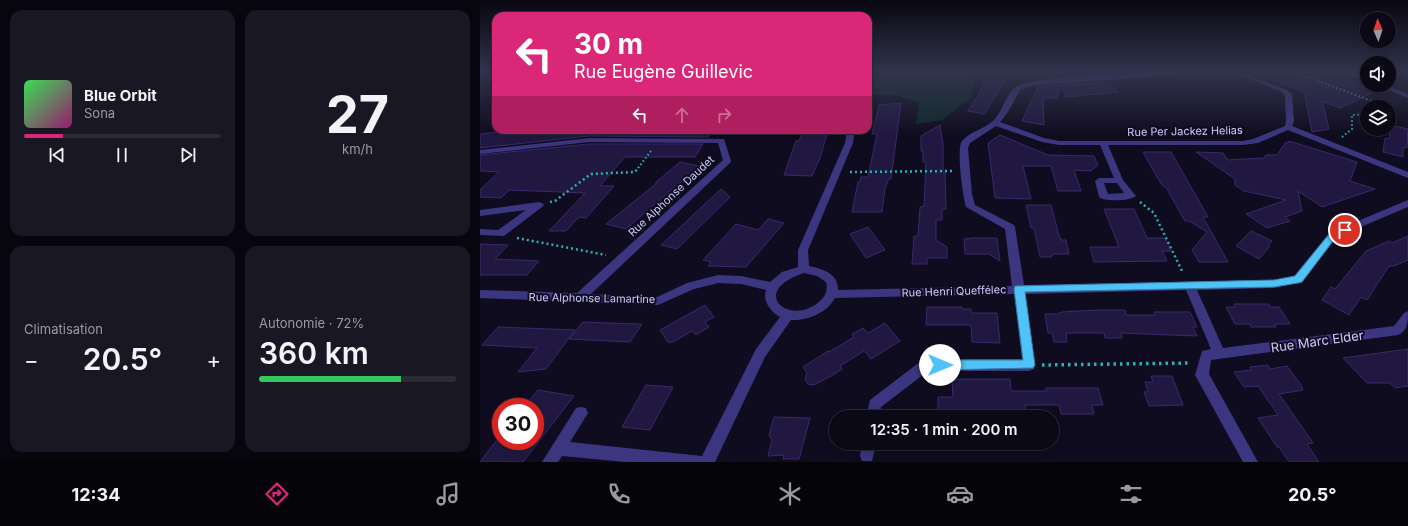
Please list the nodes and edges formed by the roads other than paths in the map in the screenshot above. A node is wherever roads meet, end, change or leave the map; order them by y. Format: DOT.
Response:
graph roads {
  1 [pos="1015,93"];
  2 [pos="1286,93"];
  3 [pos="995,123"];
  4 [pos="1288,127"];
  5 [pos="850,134"];
  6 [pos="1103,143"];
  7 [pos="480,152"];
  8 [pos="1408,175"];
  9 [pos="1118,180"];
  10 [pos="1408,203"];
  11 [pos="480,213"];
  12 [pos="480,232"];
  13 [pos="804,269"];
  14 [pos="1189,285"];
  15 [pos="772,287"];
  16 [pos="1019,289"];
  17 [pos="480,294"];
  18 [pos="831,294"];
  19 [pos="579,298"];
  20 [pos="788,315"];
  21 [pos="1408,316"];
  22 [pos="1219,354"];
  23 [pos="874,410"];
  24 [pos="581,413"];
  25 [pos="558,448"];
  26 [pos="549,462"];
  27 [pos="698,462"];
  28 [pos="707,462"];
  29 [pos="1251,462"];
  1 -- 3 [label="street"];
  2 -- 4 [label="street"];
  3 -- 6 [label="street, Rue Per Jackez Helias"];
  3 -- 16 [label="street"];
  4 -- 6 [label="street, Rue Per Jackez Helias"];
  4 -- 8 [label="street"];
  5 -- 13 [label="street"];
  6 -- 9 [label="street"];
  7 -- 19 [label="street, Rue Alphonse Daudet"];
  9 -- 9 [label="street"];
  10 -- 14 [label="street, Rue Henri Queffélec"];
  11 -- 12 [label="street"];
  13 -- 15 [label="street"];
  13 -- 18 [label="street"];
  14 -- 16 [label="street, Rue Henri Queffélec"];
  14 -- 22 [label="street"];
  15 -- 19 [label="street, Rue Alphonse Lamartine"];
  15 -- 20 [label="street"];
  16 -- 18 [label="street, Rue Henri Queffélec"];
  16 -- 23 [label="street"];
  17 -- 19 [label="street, Rue Alphonse Lamartine"];
  18 -- 20 [label="street"];
  20 -- 28 [label="street"];
  21 -- 22 [label="street, Rue Marc Elder"];
  22 -- 29 [label="street, Rue Marc Elder"];
  24 -- 25 [label="street"];
  25 -- 26 [label="street"];
  25 -- 27 [label="street"];
}
